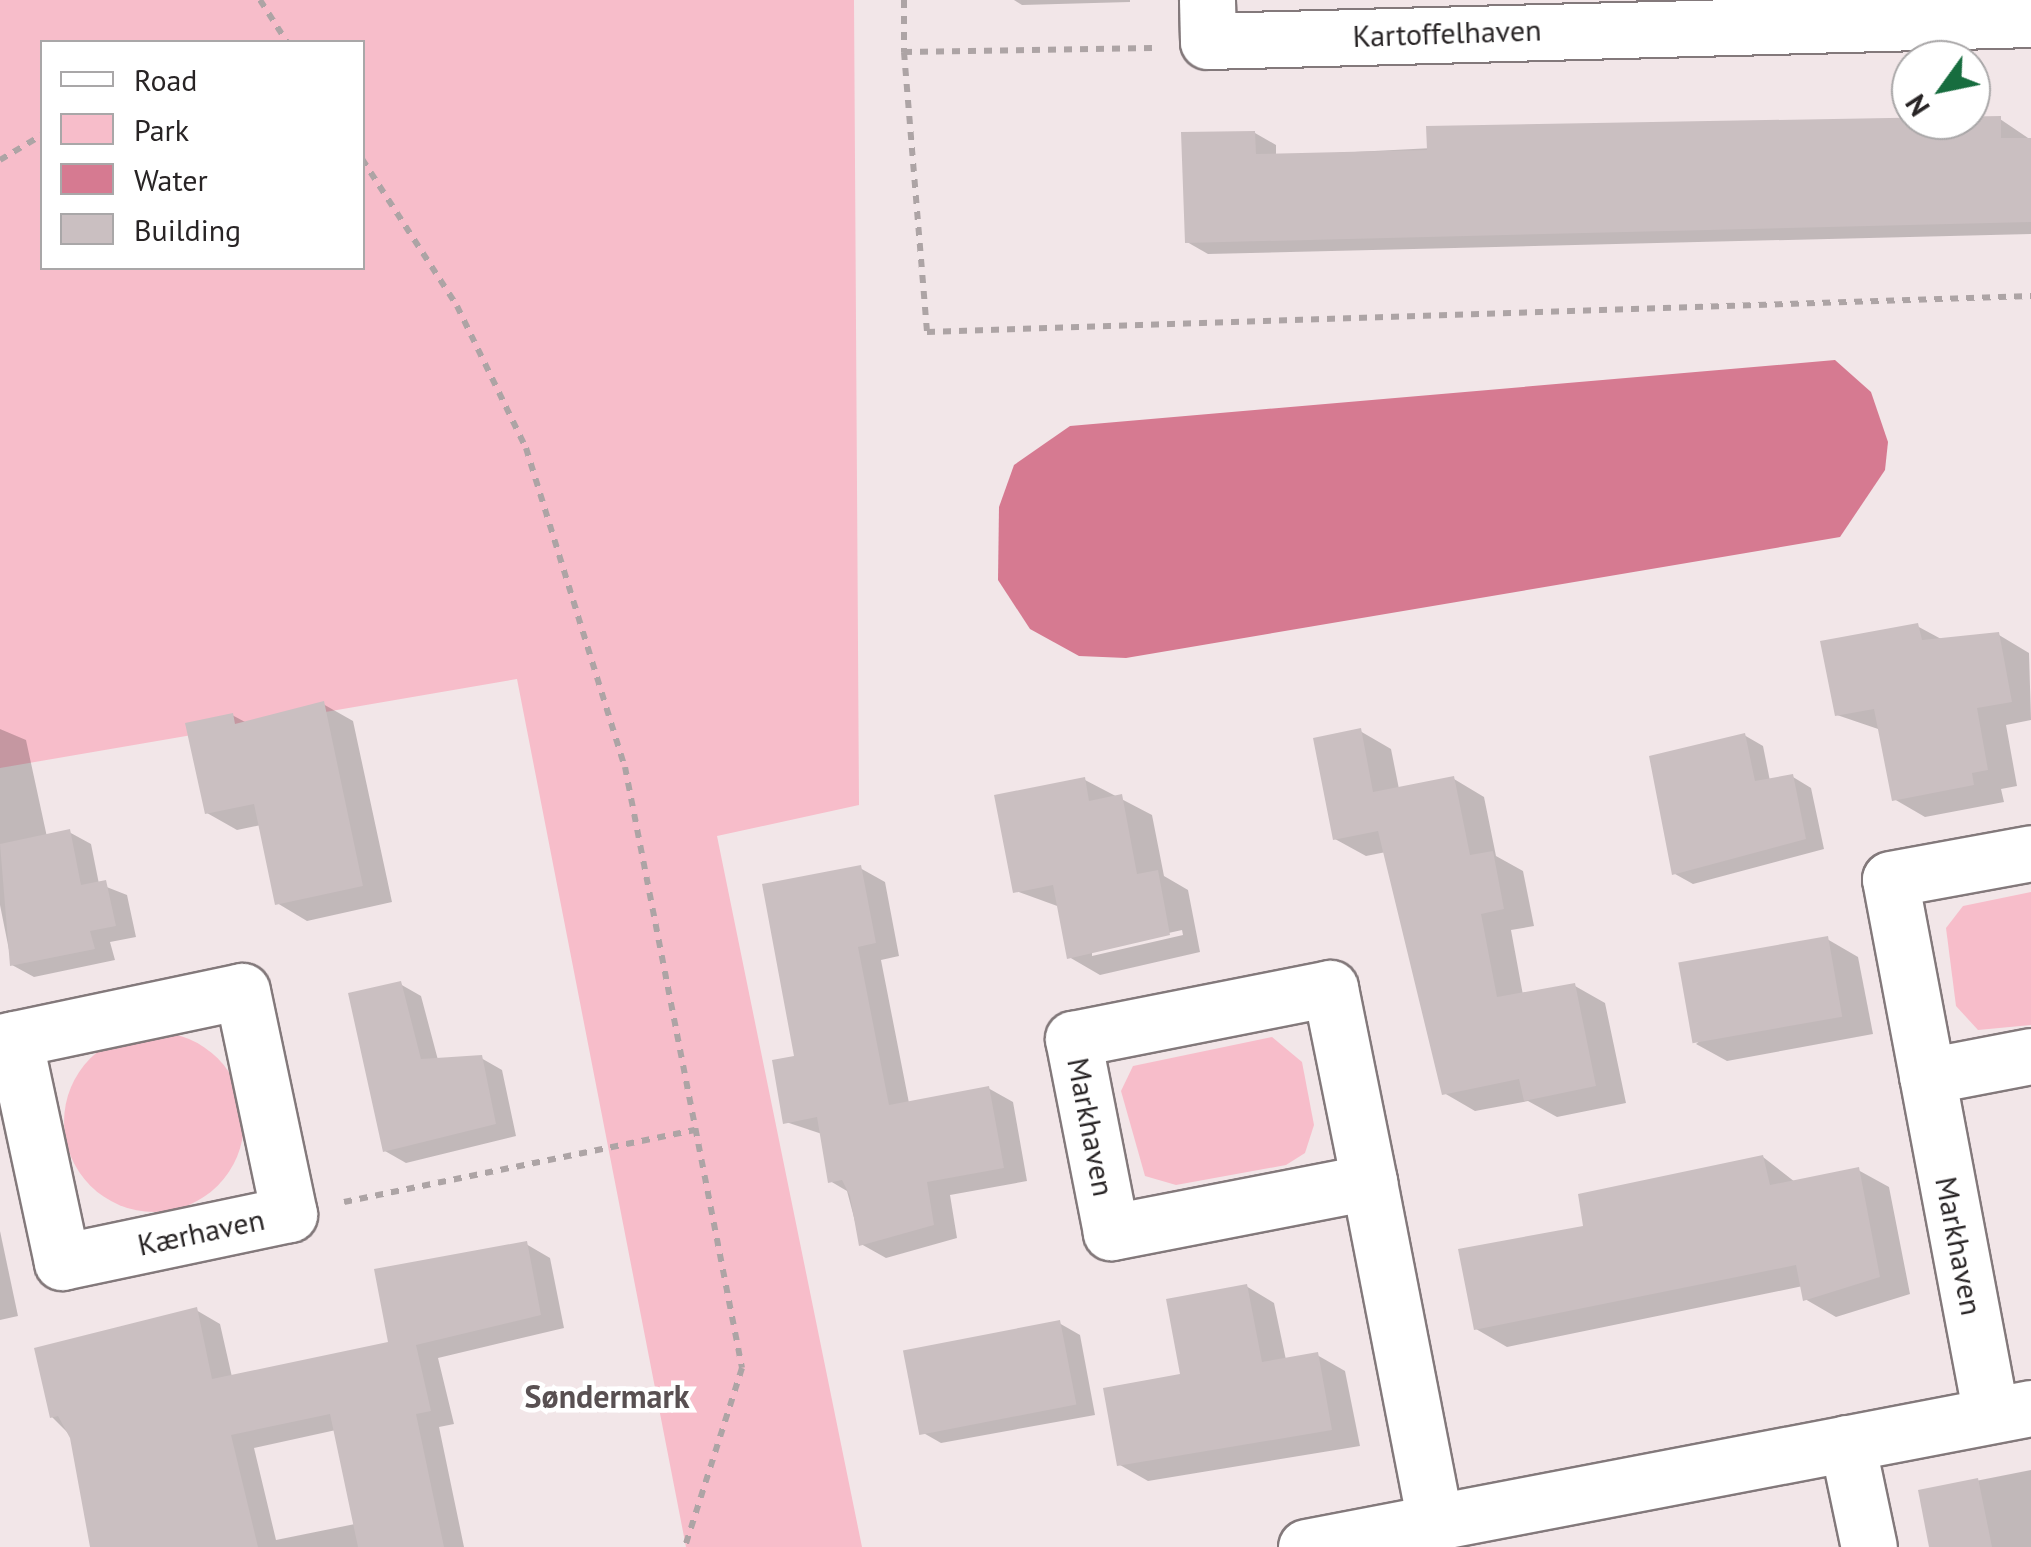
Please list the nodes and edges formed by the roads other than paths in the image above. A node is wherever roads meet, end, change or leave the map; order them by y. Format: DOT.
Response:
graph roads {
  1 [pos="1727,12"];
  2 [pos="2031,18"];
  3 [pos="1207,20"];
  4 [pos="2031,853"];
  5 [pos="7,1041"];
  6 [pos="2031,1056"];
  7 [pos="1926,1076"];
  8 [pos="1369,1182"];
  9 [pos="2011,1412"];
  10 [pos="1848,1443"];
  11 [pos="1435,1522"];
  12 [pos="1306,1547"];
  13 [pos="1869,1547"];
  1 -- 2 [label="street, Kartoffelhaven"];
  1 -- 3 [label="street, Kartoffelhaven"];
  4 -- 7 [label="street, Markhaven"];
  5 -- 5 [label="street, Kærhaven"];
  6 -- 7 [label="street"];
  7 -- 9 [label="street, Markhaven"];
  8 -- 8 [label="street, Markhaven"];
  8 -- 11 [label="street, Markhaven"];
  9 -- 10 [label="street, Markhaven"];
  10 -- 11 [label="street, Markhaven"];
  10 -- 13 [label="street"];
  11 -- 12 [label="street, Markhaven"];
}
